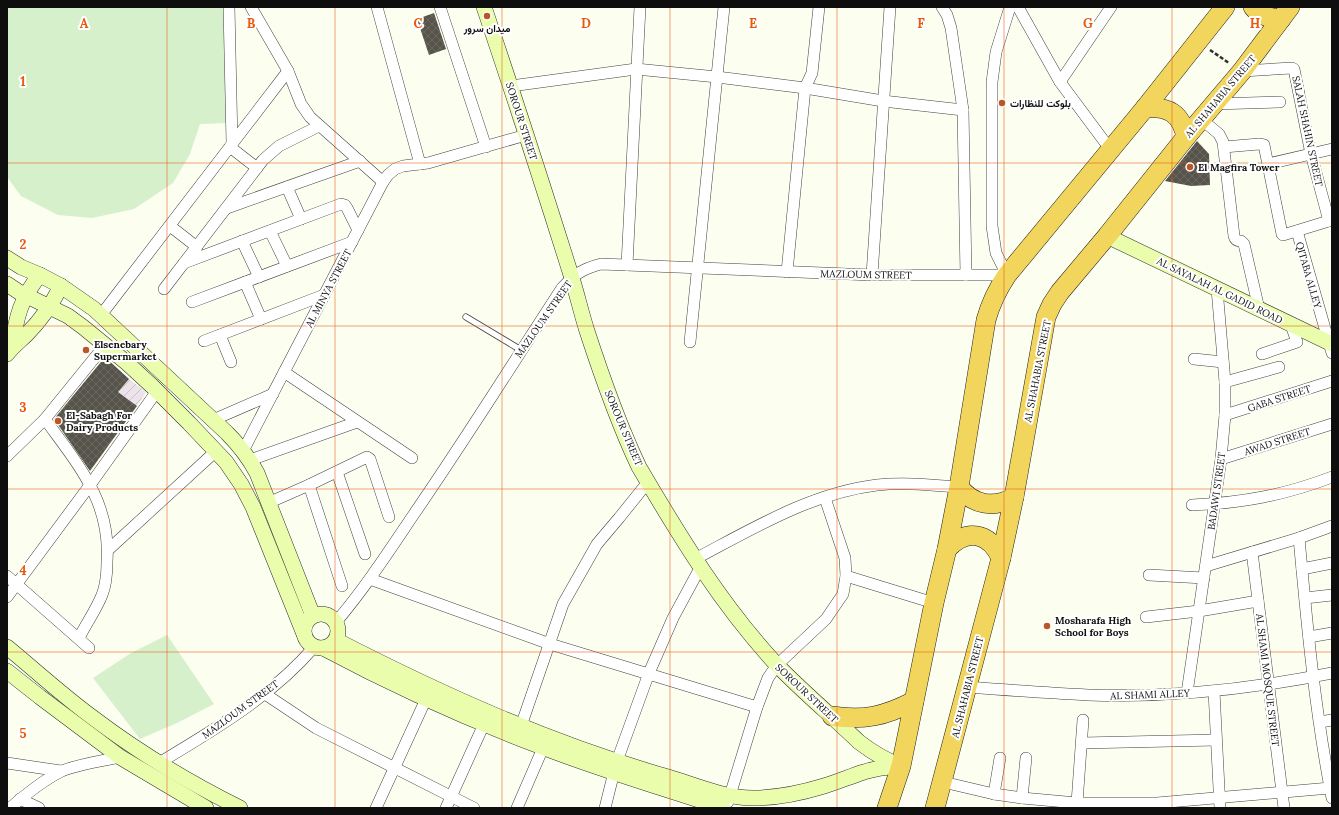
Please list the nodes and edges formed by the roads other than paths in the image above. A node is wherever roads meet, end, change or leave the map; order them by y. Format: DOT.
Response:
graph roads {
  1 [pos="228,7"];
  2 [pos="253,7"];
  3 [pos="377,7"];
  4 [pos="440,7"];
  5 [pos="484,7"];
  6 [pos="640,7"];
  7 [pos="724,7"];
  8 [pos="819,7"];
  9 [pos="890,7"];
  10 [pos="942,7"];
  11 [pos="1010,7"];
  12 [pos="1018,7"];
  13 [pos="1111,7"];
  14 [pos="1225,7"];
  15 [pos="1253,7"];
  16 [pos="1286,13"];
  17 [pos="636,69"];
  18 [pos="288,71"];
  19 [pos="1242,71"];
  20 [pos="717,76"];
  21 [pos="1060,82"];
  22 [pos="511,86"];
  23 [pos="805,88"];
  24 [pos="883,102"];
  25 [pos="1280,102"];
  26 [pos="1214,104"];
  27 [pos="1145,108"];
  28 [pos="963,110"];
  29 [pos="1201,119"];
  30 [pos="319,126"];
  31 [pos="526,135"];
  32 [pos="1186,137"];
  33 [pos="231,145"];
  34 [pos="486,147"];
  35 [pos="1224,147"];
  36 [pos="1110,149"];
  37 [pos="1332,149"];
  38 [pos="1311,154"];
  39 [pos="360,161"];
  40 [pos="420,164"];
  41 [pos="1268,164"];
  42 [pos="257,168"];
  43 [pos="383,182"];
  44 [pos="287,187"];
  45 [pos="226,208"];
  46 [pos="302,219"];
  47 [pos="1330,221"];
  48 [pos="170,226"];
  49 [pos="358,230"];
  50 [pos="270,231"];
  51 [pos="1296,231"];
  52 [pos="1107,236"];
  53 [pos="242,241"];
  54 [pos="352,242"];
  55 [pos="197,246"];
  56 [pos="7,258"];
  57 [pos="184,264"];
  58 [pos="627,265"];
  59 [pos="287,266"];
  60 [pos="697,267"];
  61 [pos="787,272"];
  62 [pos="40,275"];
  63 [pos="872,275"];
  64 [pos="966,275"];
  65 [pos="1007,275"];
  66 [pos="259,277"];
  67 [pos="572,277"];
  68 [pos="245,282"];
  69 [pos="7,284"];
  70 [pos="61,286"];
  71 [pos="1217,288"];
  72 [pos="164,289"];
  73 [pos="25,295"];
  74 [pos="324,295"];
  75 [pos="192,302"];
  76 [pos="50,307"];
  77 [pos="1259,309"];
  78 [pos="101,316"];
  79 [pos="466,317"];
  80 [pos="260,320"];
  81 [pos="1328,323"];
  82 [pos="1291,324"];
  83 [pos="11,328"];
  84 [pos="220,335"];
  85 [pos="204,341"];
  86 [pos="690,342"];
  87 [pos="105,345"];
  88 [pos="1331,347"];
  89 [pos="10,350"];
  90 [pos="521,350"];
  91 [pos="1262,354"];
  92 [pos="1194,359"];
  93 [pos="231,362"];
  94 [pos="1223,362"];
  95 [pos="1280,367"];
  96 [pos="284,372"];
  97 [pos="1332,381"];
  98 [pos="1225,382"];
  99 [pos="157,391"];
  100 [pos="273,394"];
  101 [pos="1225,414"];
  102 [pos="45,419"];
  103 [pos="213,420"];
  104 [pos="357,422"];
  105 [pos="1332,424"];
  106 [pos="227,433"];
  107 [pos="215,450"];
  108 [pos="247,455"];
  109 [pos="7,456"];
  110 [pos="412,458"];
  111 [pos="1222,459"];
  112 [pos="228,465"];
  113 [pos="337,472"];
  114 [pos="1332,477"];
  115 [pos="648,482"];
  116 [pos="90,485"];
  117 [pos="309,486"];
  118 [pos="959,487"];
  119 [pos="1014,496"];
  120 [pos="825,498"];
  121 [pos="268,503"];
  122 [pos="1214,504"];
  123 [pos="1192,505"];
  124 [pos="389,517"];
  125 [pos="1332,526"];
  126 [pos="1299,538"];
  127 [pos="947,549"];
  128 [pos="108,550"];
  129 [pos="1252,552"];
  130 [pos="365,554"];
  131 [pos="1001,558"];
  132 [pos="698,563"];
  133 [pos="1332,563"];
  134 [pos="1206,566"];
  135 [pos="1302,569"];
  136 [pos="1149,575"];
  137 [pos="7,576"];
  138 [pos="846,576"];
  139 [pos="1204,578"];
  140 [pos="370,579"];
  141 [pos="16,584"];
  142 [pos="342,586"];
  143 [pos="1332,595"];
  144 [pos="7,597"];
  145 [pos="1305,598"];
  146 [pos="1258,601"];
  147 [pos="934,603"];
  148 [pos="1199,611"];
  149 [pos="313,616"];
  150 [pos="1146,617"];
  151 [pos="336,622"];
  152 [pos="1332,633"];
  153 [pos="304,634"];
  154 [pos="1309,637"];
  155 [pos="79,638"];
  156 [pos="336,640"];
  157 [pos="550,644"];
  158 [pos="7,647"];
  159 [pos="89,648"];
  160 [pos="318,648"];
  161 [pos="777,665"];
  162 [pos="7,670"];
  163 [pos="649,673"];
  164 [pos="1332,673"];
  165 [pos="1314,676"];
  166 [pos="1268,684"];
  167 [pos="967,687"];
  168 [pos="1214,691"];
  169 [pos="1187,693"];
  170 [pos="264,694"];
  171 [pos="426,699"];
  172 [pos="914,701"];
  173 [pos="757,707"];
  174 [pos="832,716"];
  175 [pos="1083,720"];
  176 [pos="1332,720"];
  177 [pos="1320,722"];
  178 [pos="484,724"];
  179 [pos="521,726"];
  180 [pos="121,738"];
  181 [pos="1216,740"];
  182 [pos="1082,743"];
  183 [pos="543,748"];
  184 [pos="115,753"];
  185 [pos="146,755"];
  186 [pos="1000,758"];
  187 [pos="1026,758"];
  188 [pos="1329,759"];
  189 [pos="7,763"];
  190 [pos="159,763"];
  191 [pos="901,766"];
  192 [pos="136,767"];
  193 [pos="616,767"];
  194 [pos="395,768"];
  195 [pos="61,771"];
  196 [pos="943,782"];
  197 [pos="1282,793"];
  198 [pos="1331,793"];
  199 [pos="994,794"];
  200 [pos="451,796"];
  201 [pos="1027,802"];
  202 [pos="1077,803"];
  203 [pos="1219,803"];
  204 [pos="727,804"];
  205 [pos="13,805"];
  206 [pos="1063,805"];
  207 [pos="1119,806"];
  208 [pos="1157,806"];
  209 [pos="202,807"];
  210 [pos="39,808"];
  211 [pos="240,808"];
  212 [pos="376,808"];
  213 [pos="446,808"];
  214 [pos="474,808"];
  215 [pos="517,808"];
  216 [pos="605,808"];
  217 [pos="887,808"];
  218 [pos="935,808"];
  219 [pos="1284,808"];
  1 -- 33 [label="street"];
  2 -- 18 [label="street"];
  3 -- 40 [label="street"];
  4 -- 34 [label="street"];
  5 -- 22 [label="street, SOROUR STREET"];
  6 -- 17 [label="street"];
  7 -- 20 [label="street"];
  8 -- 23 [label="street"];
  9 -- 24 [label="street"];
  10 -- 28 [label="street"];
  11 -- 65 [label="street"];
  12 -- 21 [label="street"];
  13 -- 21 [label="street"];
  14 -- 27 [label="highway"];
  15 -- 16 [label="highway"];
  16 -- 19 [label="highway, AL SHAHABIA STREET"];
  17 -- 20 [label="street"];
  17 -- 22 [label="street"];
  17 -- 58 [label="street"];
  18 -- 30 [label="street"];
  18 -- 33 [label="street"];
  19 -- 26 [label="highway, AL SHAHABIA STREET"];
  19 -- 38 [label="street, SALAH SHAHIN STREET"];
  20 -- 23 [label="street"];
  20 -- 60 [label="street"];
  21 -- 36 [label="street"];
  22 -- 31 [label="street, SOROUR STREET"];
  23 -- 24 [label="street"];
  23 -- 61 [label="street"];
  24 -- 28 [label="street"];
  24 -- 63 [label="street"];
  25 -- 26 [label="street"];
  26 -- 29 [label="highway, AL SHAHABIA STREET"];
  27 -- 32 [label="highway"];
  27 -- 36 [label="highway"];
  28 -- 64 [label="street"];
  29 -- 32 [label="highway, AL SHAHABIA STREET"];
  29 -- 35 [label="street"];
  30 -- 39 [label="street"];
  30 -- 42 [label="street"];
  31 -- 34 [label="street"];
  31 -- 67 [label="street, SOROUR STREET"];
  32 -- 52 [label="highway, AL SHAHABIA STREET"];
  33 -- 42 [label="street"];
  33 -- 48 [label="street"];
  34 -- 40 [label="street"];
  35 -- 41 [label="street"];
  35 -- 77 [label="street"];
  36 -- 65 [label="highway"];
  37 -- 38 [label="street"];
  38 -- 41 [label="street"];
  38 -- 47 [label="street, SALAH SHAHIN STREET"];
  39 -- 43 [label="street"];
  39 -- 44 [label="street"];
  40 -- 43 [label="street"];
  41 -- 51 [label="street"];
  42 -- 45 [label="street"];
  43 -- 49 [label="street, AL MINYA STREET"];
  44 -- 45 [label="street"];
  44 -- 46 [label="street"];
  45 -- 55 [label="street"];
  46 -- 49 [label="street"];
  46 -- 50 [label="street"];
  47 -- 51 [label="street"];
  48 -- 55 [label="street"];
  48 -- 78 [label="street"];
  49 -- 54 [label="street, AL MINYA STREET"];
  50 -- 53 [label="street"];
  50 -- 59 [label="street"];
  51 -- 81 [label="street, QITABA ALLEY"];
  52 -- 71 [label="street, AL SAYALAH AL GADID ROAD"];
  52 -- 119 [label="highway, AL SHAHABIA STREET"];
  53 -- 57 [label="street"];
  53 -- 66 [label="street"];
  54 -- 59 [label="street"];
  54 -- 74 [label="street, AL MINYA STREET"];
  55 -- 57 [label="street"];
  56 -- 62 [label="street"];
  57 -- 72 [label="street"];
  58 -- 60 [label="street, MAZLOUM STREET"];
  58 -- 67 [label="street, MAZLOUM STREET"];
  59 -- 66 [label="street"];
  60 -- 61 [label="street, MAZLOUM STREET"];
  60 -- 86 [label="street"];
  61 -- 63 [label="street, MAZLOUM STREET"];
  62 -- 70 [label="street"];
  62 -- 73 [label="street"];
  63 -- 64 [label="street, MAZLOUM STREET"];
  64 -- 65 [label="street, MAZLOUM STREET"];
  65 -- 118 [label="highway"];
  66 -- 68 [label="street"];
  67 -- 90 [label="street, MAZLOUM STREET"];
  67 -- 115 [label="street, SOROUR STREET"];
  68 -- 75 [label="street"];
  68 -- 80 [label="street"];
  69 -- 73 [label="street"];
  70 -- 76 [label="street"];
  70 -- 78 [label="street"];
  71 -- 77 [label="street, AL SAYALAH AL GADID ROAD"];
  71 -- 94 [label="street, BADAWI STREET"];
  73 -- 76 [label="street"];
  73 -- 83 [label="street"];
  74 -- 80 [label="street"];
  74 -- 96 [label="street, AL MINYA STREET"];
  76 -- 87 [label="street"];
  76 -- 89 [label="street"];
  77 -- 82 [label="street, AL SAYALAH AL GADID ROAD"];
  78 -- 103 [label="street"];
  79 -- 90 [label="lane"];
  80 -- 84 [label="street"];
  81 -- 88 [label="street, QITABA ALLEY"];
  82 -- 88 [label="street, AL SAYALAH AL GADID ROAD"];
  82 -- 91 [label="street"];
  83 -- 89 [label="street"];
  84 -- 85 [label="street"];
  84 -- 93 [label="street"];
  87 -- 99 [label="street"];
  87 -- 102 [label="street"];
  90 -- 140 [label="street, MAZLOUM STREET"];
  92 -- 94 [label="street"];
  94 -- 98 [label="street, BADAWI STREET"];
  95 -- 98 [label="street"];
  96 -- 100 [label="street, AL MINYA STREET"];
  96 -- 104 [label="street"];
  97 -- 101 [label="street, GABA STREET"];
  98 -- 101 [label="street, BADAWI STREET"];
  99 -- 107 [label="street"];
  99 -- 116 [label="street"];
  100 -- 103 [label="street"];
  100 -- 108 [label="street, AL MINYA STREET"];
  101 -- 111 [label="street, BADAWI STREET"];
  102 -- 109 [label="street"];
  102 -- 116 [label="street"];
  103 -- 106 [label="street"];
  104 -- 108 [label="street"];
  104 -- 110 [label="street"];
  105 -- 111 [label="street, AWAD STREET"];
  106 -- 107 [label="street"];
  106 -- 108 [label="street"];
  107 -- 112 [label="street"];
  107 -- 128 [label="street"];
  108 -- 112 [label="street"];
  108 -- 121 [label="street"];
  111 -- 122 [label="street, BADAWI STREET"];
  112 -- 153 [label="street"];
  113 -- 117 [label="street"];
  113 -- 124 [label="street"];
  113 -- 130 [label="street"];
  114 -- 122 [label="street"];
  115 -- 132 [label="street, SOROUR STREET"];
  115 -- 157 [label="street"];
  116 -- 128 [label="street"];
  116 -- 141 [label="street"];
  117 -- 121 [label="street"];
  117 -- 142 [label="street"];
  118 -- 119 [label="highway"];
  118 -- 120 [label="street"];
  118 -- 127 [label="highway"];
  119 -- 131 [label="highway, AL SHAHABIA STREET"];
  120 -- 132 [label="street"];
  120 -- 138 [label="street"];
  121 -- 149 [label="street"];
  122 -- 123 [label="street"];
  122 -- 134 [label="street, BADAWI STREET"];
  125 -- 126 [label="street"];
  126 -- 129 [label="street"];
  126 -- 135 [label="street"];
  127 -- 131 [label="highway"];
  127 -- 147 [label="highway"];
  128 -- 155 [label="street"];
  129 -- 134 [label="street"];
  129 -- 146 [label="street, AL SHAMI MOSQUE STREET"];
  131 -- 167 [label="highway, AL SHAHABIA STREET"];
  132 -- 161 [label="street, SOROUR STREET"];
  132 -- 163 [label="street"];
  133 -- 135 [label="street"];
  134 -- 139 [label="street, BADAWI STREET"];
  135 -- 145 [label="street"];
  136 -- 139 [label="street"];
  137 -- 141 [label="street"];
  138 -- 147 [label="street"];
  138 -- 161 [label="street"];
  139 -- 148 [label="street, BADAWI STREET"];
  140 -- 151 [label="street, MAZLOUM STREET"];
  140 -- 157 [label="street"];
  141 -- 144 [label="street"];
  141 -- 155 [label="street"];
  143 -- 145 [label="street"];
  145 -- 154 [label="street"];
  146 -- 148 [label="street"];
  146 -- 166 [label="street, AL SHAMI MOSQUE STREET"];
  147 -- 172 [label="highway"];
  148 -- 150 [label="street"];
  148 -- 169 [label="street, BADAWI STREET"];
  149 -- 151 [label="street"];
  149 -- 153 [label="street"];
  151 -- 156 [label="street"];
  152 -- 154 [label="street"];
  153 -- 160 [label="street"];
  154 -- 165 [label="street"];
  155 -- 159 [label="street"];
  156 -- 160 [label="street"];
  156 -- 179 [label="street"];
  157 -- 163 [label="street"];
  157 -- 179 [label="street"];
  158 -- 180 [label="street"];
  160 -- 170 [label="street, MAZLOUM STREET"];
  160 -- 171 [label="street"];
  161 -- 173 [label="street"];
  161 -- 174 [label="street, SOROUR STREET"];
  162 -- 184 [label="street"];
  163 -- 173 [label="street"];
  163 -- 193 [label="street"];
  164 -- 165 [label="street, AL SHAMI ALLEY"];
  165 -- 166 [label="street, AL SHAMI ALLEY"];
  165 -- 177 [label="street"];
  166 -- 168 [label="street, AL SHAMI ALLEY"];
  166 -- 197 [label="street, AL SHAMI MOSQUE STREET"];
  167 -- 169 [label="street, AL SHAMI ALLEY"];
  167 -- 196 [label="highway, AL SHAHABIA STREET"];
  168 -- 169 [label="street, AL SHAMI ALLEY"];
  168 -- 181 [label="street"];
  170 -- 190 [label="street, MAZLOUM STREET"];
  170 -- 194 [label="street"];
  171 -- 178 [label="street"];
  171 -- 194 [label="street"];
  172 -- 174 [label="highway"];
  172 -- 191 [label="highway"];
  173 -- 204 [label="street"];
  174 -- 191 [label="street, SOROUR STREET"];
  175 -- 182 [label="street"];
  176 -- 177 [label="street"];
  177 -- 188 [label="street"];
  178 -- 183 [label="street"];
  178 -- 200 [label="street"];
  179 -- 193 [label="street"];
  180 -- 184 [label="street"];
  180 -- 185 [label="street"];
  181 -- 182 [label="street"];
  181 -- 203 [label="street"];
  182 -- 202 [label="street"];
  183 -- 193 [label="street"];
  183 -- 215 [label="street"];
  184 -- 192 [label="street"];
  184 -- 195 [label="street"];
  185 -- 190 [label="street"];
  185 -- 192 [label="street"];
  186 -- 199 [label="street"];
  187 -- 201 [label="street"];
  188 -- 198 [label="street"];
  189 -- 195 [label="street"];
  190 -- 211 [label="street"];
  191 -- 204 [label="street"];
  191 -- 217 [label="highway"];
  192 -- 209 [label="street"];
  193 -- 204 [label="street"];
  193 -- 216 [label="street"];
  194 -- 200 [label="street"];
  194 -- 212 [label="street"];
  195 -- 205 [label="street"];
  196 -- 199 [label="street"];
  196 -- 218 [label="highway, AL SHAHABIA STREET"];
  197 -- 198 [label="street"];
  197 -- 203 [label="street"];
  197 -- 219 [label="street, AL SHAMI MOSQUE STREET"];
  199 -- 201 [label="street"];
  200 -- 213 [label="street"];
  200 -- 214 [label="street"];
  201 -- 206 [label="street"];
  202 -- 206 [label="street"];
  202 -- 207 [label="street"];
  203 -- 208 [label="street"];
  205 -- 210 [label="street"];
  207 -- 208 [label="street"];
}
